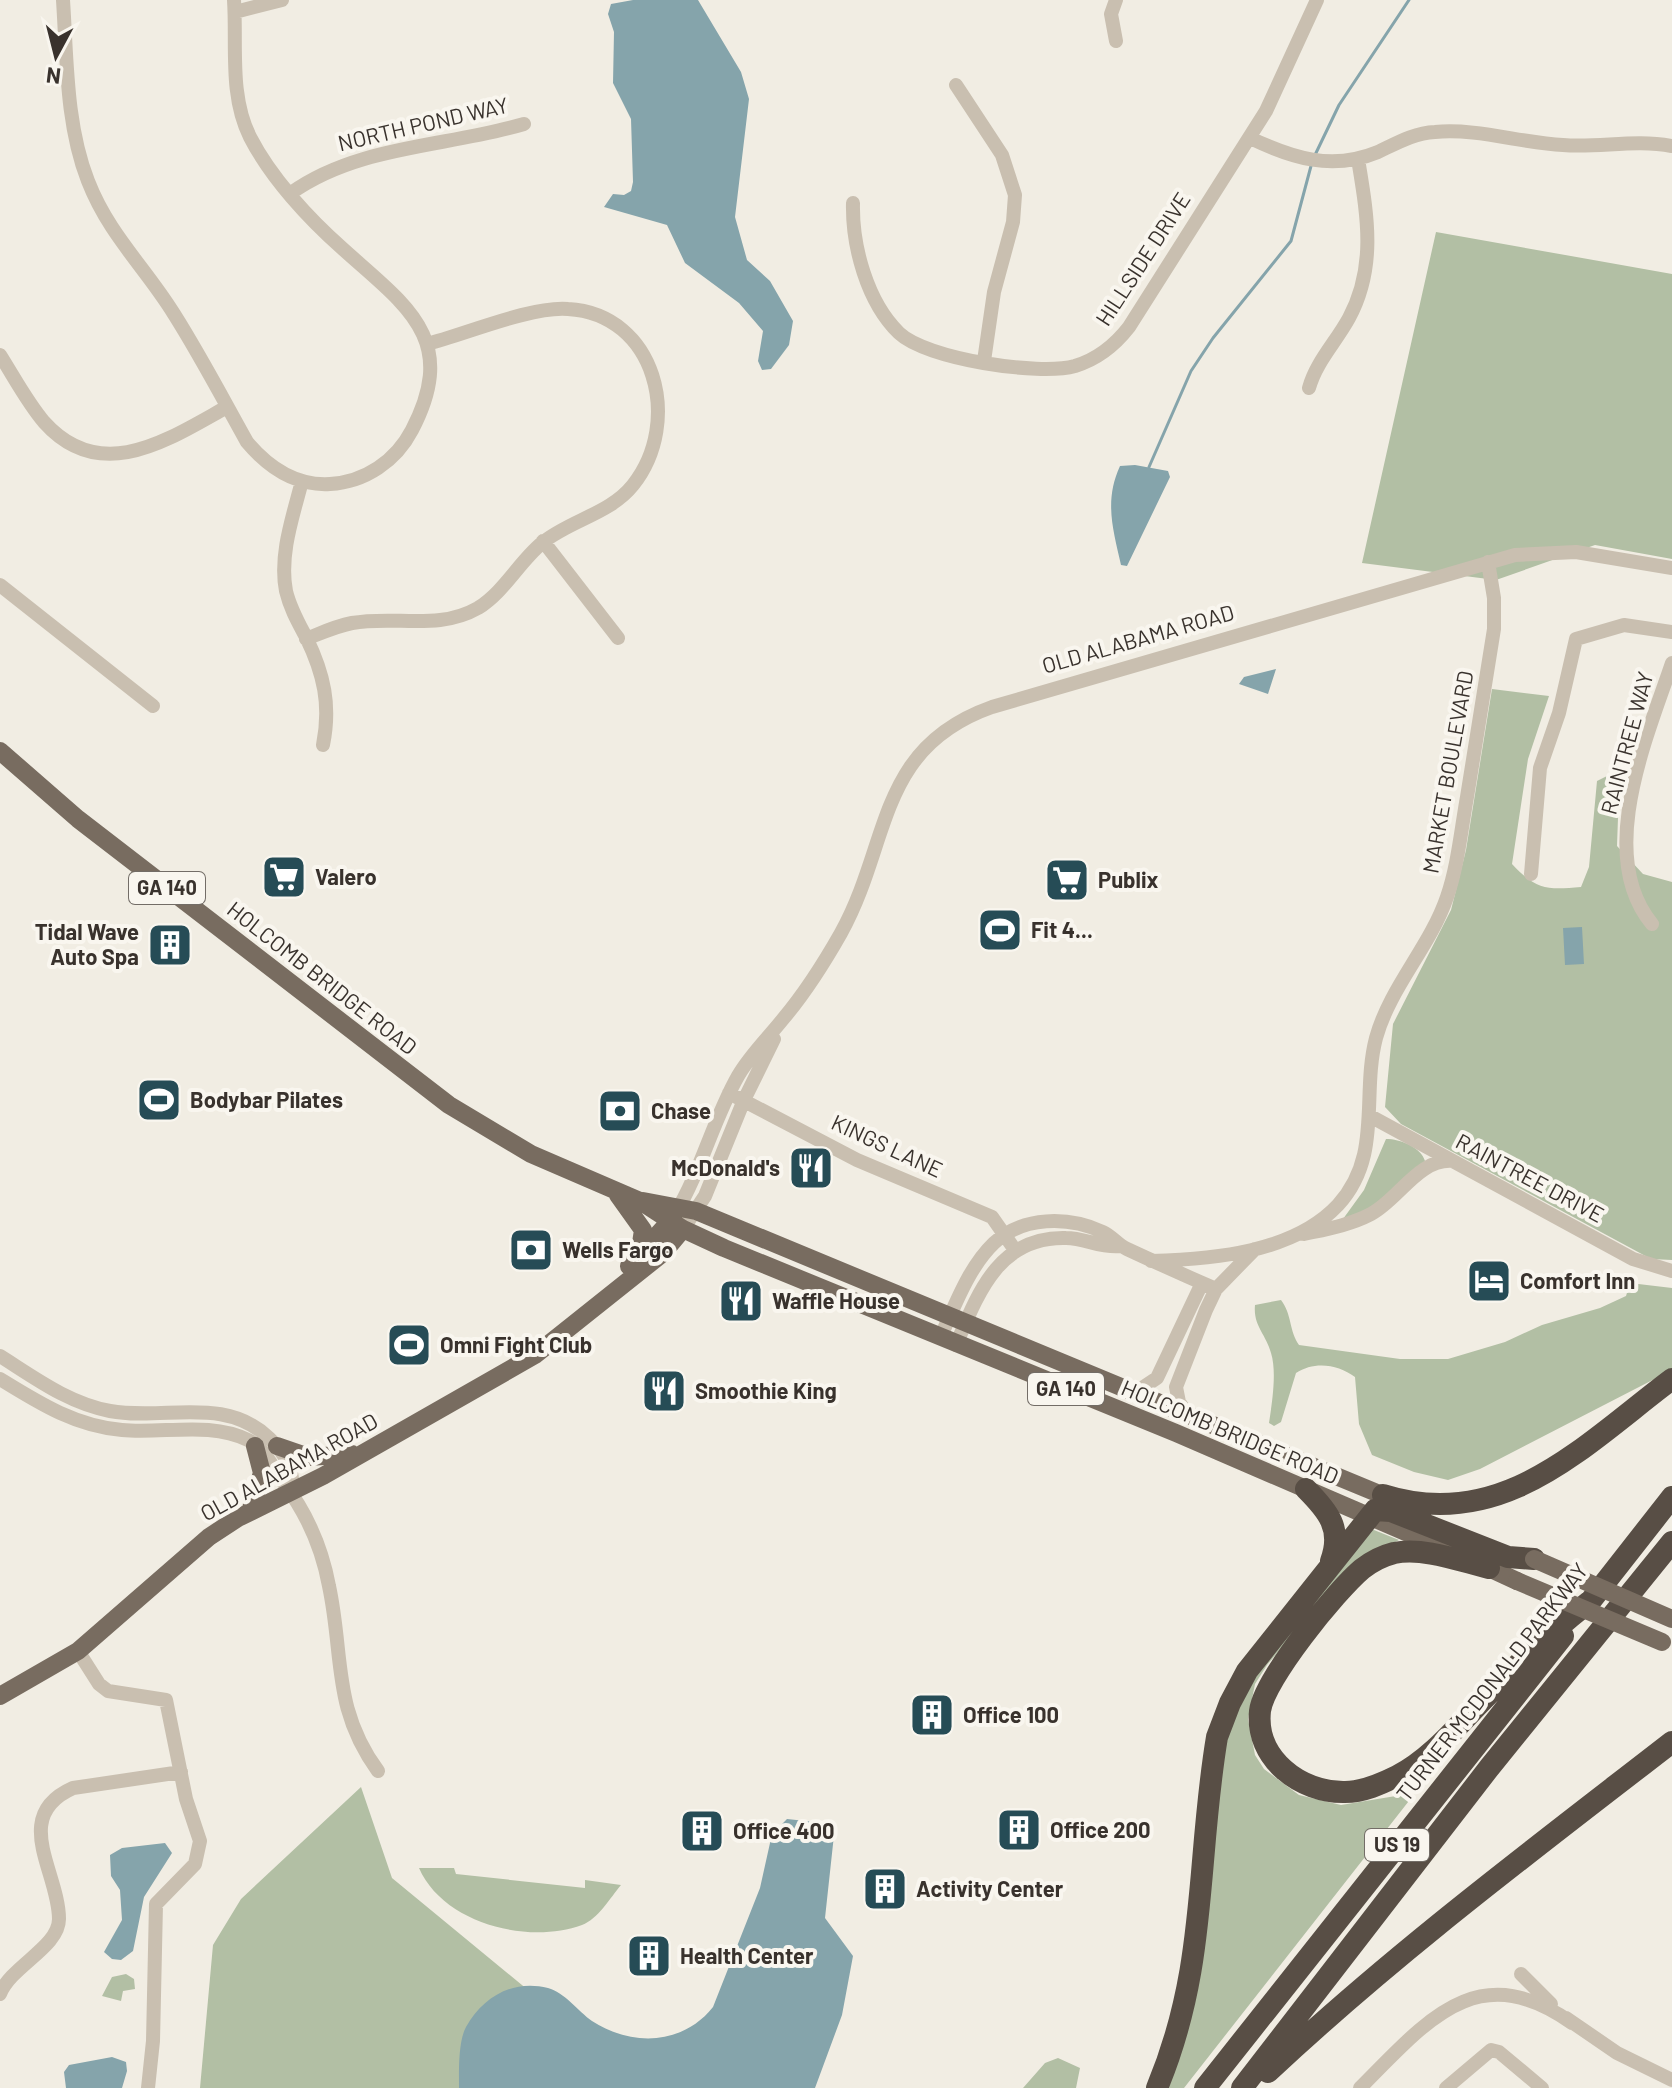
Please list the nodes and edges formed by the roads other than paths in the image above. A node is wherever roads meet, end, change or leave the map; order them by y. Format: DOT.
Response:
graph roads {
  1 [pos="63,0"];
  2 [pos="282,0"];
  3 [pos="1116,0"];
  4 [pos="1317,0"];
  5 [pos="234,6"];
  6 [pos="1116,41"];
  7 [pos="956,85"];
  8 [pos="524,124"];
  9 [pos="1250,138"];
  10 [pos="1672,146"];
  11 [pos="1358,159"];
  12 [pos="291,193"];
  13 [pos="853,203"];
  14 [pos="427,344"];
  15 [pos="0,355"];
  16 [pos="984,361"];
  17 [pos="1309,388"];
  18 [pos="227,407"];
  19 [pos="302,481"];
  20 [pos="543,541"];
  21 [pos="1488,562"];
  22 [pos="1672,568"];
  23 [pos="0,585"];
  24 [pos="1672,632"];
  25 [pos="618,638"];
  26 [pos="306,639"];
  27 [pos="1672,663"];
  28 [pos="153,706"];
  29 [pos="323,745"];
  30 [pos="0,751"];
  31 [pos="1531,874"];
  32 [pos="1652,924"];
  33 [pos="785,1017"];
  34 [pos="729,1093"];
  35 [pos="744,1100"];
  36 [pos="1370,1116"];
  37 [pos="1454,1162"];
  38 [pos="615,1191"];
  39 [pos="682,1217"];
  40 [pos="1005,1234"];
  41 [pos="1288,1237"];
  42 [pos="709,1241"];
  43 [pos="1120,1246"];
  44 [pos="1255,1249"];
  45 [pos="1015,1250"];
  46 [pos="1151,1261"];
  47 [pos="639,1264"];
  48 [pos="1672,1271"];
  49 [pos="1209,1286"];
  50 [pos="958,1319"];
  51 [pos="948,1342"];
  52 [pos="0,1356"];
  53 [pos="0,1379"];
  54 [pos="1672,1379"];
  55 [pos="1125,1388"];
  56 [pos="1187,1414"];
  57 [pos="255,1446"];
  58 [pos="277,1446"];
  59 [pos="367,1451"];
  60 [pos="1306,1489"];
  61 [pos="293,1492"];
  62 [pos="1383,1495"];
  63 [pos="1672,1497"];
  64 [pos="250,1512"];
  65 [pos="1368,1516"];
  66 [pos="1672,1542"];
  67 [pos="1534,1559"];
  68 [pos="1489,1568"];
  69 [pos="1326,1571"];
  70 [pos="1589,1602"];
  71 [pos="1672,1619"];
  72 [pos="1667,1644"];
  73 [pos="78,1651"];
  74 [pos="0,1696"];
  75 [pos="1672,1742"];
  76 [pos="378,1771"];
  77 [pos="181,1772"];
  78 [pos="1521,1974"];
  79 [pos="0,1994"];
  80 [pos="1572,2023"];
  81 [pos="1672,2080"];
  82 [pos="148,2088"];
  83 [pos="1157,2088"];
  84 [pos="1205,2088"];
  85 [pos="1242,2088"];
  86 [pos="1251,2088"];
  87 [pos="1360,2088"];
  88 [pos="1446,2088"];
  89 [pos="1542,2088"];
  1 -- 18 [label="street"];
  2 -- 5 [label="street"];
  3 -- 6 [label="street"];
  4 -- 9 [label="street, HILLSIDE DRIVE"];
  5 -- 12 [label="street"];
  7 -- 16 [label="street"];
  8 -- 12 [label="street, NORTH POND WAY"];
  9 -- 11 [label="street"];
  9 -- 16 [label="street, HILLSIDE DRIVE"];
  10 -- 11 [label="street"];
  11 -- 17 [label="street"];
  12 -- 14 [label="street"];
  13 -- 16 [label="street, HILLSIDE DRIVE"];
  14 -- 19 [label="street"];
  14 -- 20 [label="street"];
  15 -- 18 [label="street"];
  18 -- 19 [label="street"];
  19 -- 26 [label="street"];
  20 -- 25 [label="street"];
  20 -- 26 [label="street"];
  21 -- 22 [label="street, OLD ALABAMA ROAD"];
  21 -- 33 [label="street, OLD ALABAMA ROAD"];
  21 -- 36 [label="street, MARKET BOULEVARD"];
  23 -- 28 [label="street"];
  24 -- 31 [label="street"];
  26 -- 29 [label="street"];
  27 -- 32 [label="street, RAINTREE WAY"];
  30 -- 38 [label="main road, HOLCOMB BRIDGE ROAD / GA 140"];
  33 -- 34 [label="street, OLD ALABAMA ROAD"];
  33 -- 35 [label="street, OLD ALABAMA ROAD"];
  34 -- 35 [label="street, KINGS LANE"];
  34 -- 39 [label="street, OLD ALABAMA ROAD"];
  35 -- 39 [label="street, OLD ALABAMA ROAD"];
  35 -- 40 [label="street, KINGS LANE"];
  36 -- 37 [label="street, RAINTREE DRIVE"];
  36 -- 41 [label="street, MARKET BOULEVARD"];
  37 -- 41 [label="street"];
  37 -- 48 [label="street, RAINTREE DRIVE"];
  38 -- 39 [label="main road, HOLCOMB BRIDGE ROAD / GA 140"];
  38 -- 47 [label="main road"];
  39 -- 42 [label="main road, HOLCOMB BRIDGE ROAD / GA 140"];
  39 -- 47 [label="main road, OLD ALABAMA ROAD"];
  39 -- 50 [label="main road, HOLCOMB BRIDGE ROAD / GA 140"];
  40 -- 43 [label="street, MARKET BOULEVARD"];
  40 -- 45 [label="street, KINGS LANE"];
  40 -- 50 [label="street, MARKET BOULEVARD"];
  41 -- 44 [label="street, MARKET BOULEVARD"];
  42 -- 47 [label="main road"];
  42 -- 51 [label="main road, HOLCOMB BRIDGE ROAD / GA 140"];
  43 -- 45 [label="street, MARKET BOULEVARD"];
  43 -- 46 [label="street, MARKET BOULEVARD"];
  44 -- 46 [label="street, MARKET BOULEVARD"];
  44 -- 49 [label="street, MARKET BOULEVARD"];
  45 -- 50 [label="street, MARKET BOULEVARD"];
  46 -- 49 [label="street, MARKET BOULEVARD"];
  47 -- 59 [label="main road, OLD ALABAMA ROAD"];
  49 -- 55 [label="street"];
  49 -- 56 [label="street"];
  50 -- 51 [label="street, MARKET BOULEVARD"];
  50 -- 55 [label="main road, HOLCOMB BRIDGE ROAD / GA 140"];
  51 -- 60 [label="main road, HOLCOMB BRIDGE ROAD / GA 140"];
  52 -- 58 [label="street"];
  53 -- 57 [label="street"];
  54 -- 62 [label="highway"];
  55 -- 56 [label="main road, HOLCOMB BRIDGE ROAD / GA 140"];
  56 -- 62 [label="main road, HOLCOMB BRIDGE ROAD / GA 140"];
  57 -- 61 [label="street"];
  57 -- 64 [label="main road"];
  58 -- 59 [label="main road"];
  58 -- 61 [label="street"];
  59 -- 61 [label="main road, OLD ALABAMA ROAD"];
  60 -- 65 [label="main road, HOLCOMB BRIDGE ROAD / GA 140"];
  60 -- 69 [label="highway"];
  61 -- 64 [label="main road, OLD ALABAMA ROAD"];
  61 -- 76 [label="street"];
  62 -- 67 [label="main road, HOLCOMB BRIDGE ROAD / GA 140"];
  63 -- 70 [label="highway, TURNER MCDONALD PARKWAY / US 19"];
  64 -- 73 [label="main road, OLD ALABAMA ROAD"];
  65 -- 67 [label="highway"];
  65 -- 68 [label="main road, HOLCOMB BRIDGE ROAD / GA 140"];
  65 -- 69 [label="highway"];
  66 -- 85 [label="highway, US 19"];
  67 -- 71 [label="main road, HOLCOMB BRIDGE ROAD / GA 140, bridge"];
  68 -- 70 [label="highway"];
  68 -- 72 [label="main road, HOLCOMB BRIDGE ROAD / GA 140, bridge"];
  69 -- 83 [label="highway"];
  70 -- 84 [label="highway, TURNER MCDONALD PARKWAY / US 19"];
  73 -- 74 [label="main road, OLD ALABAMA ROAD"];
  73 -- 77 [label="street"];
  75 -- 86 [label="highway"];
  77 -- 79 [label="street"];
  77 -- 82 [label="street"];
  78 -- 80 [label="street"];
  80 -- 81 [label="street"];
  80 -- 87 [label="street"];
  88 -- 89 [label="street"];
}
